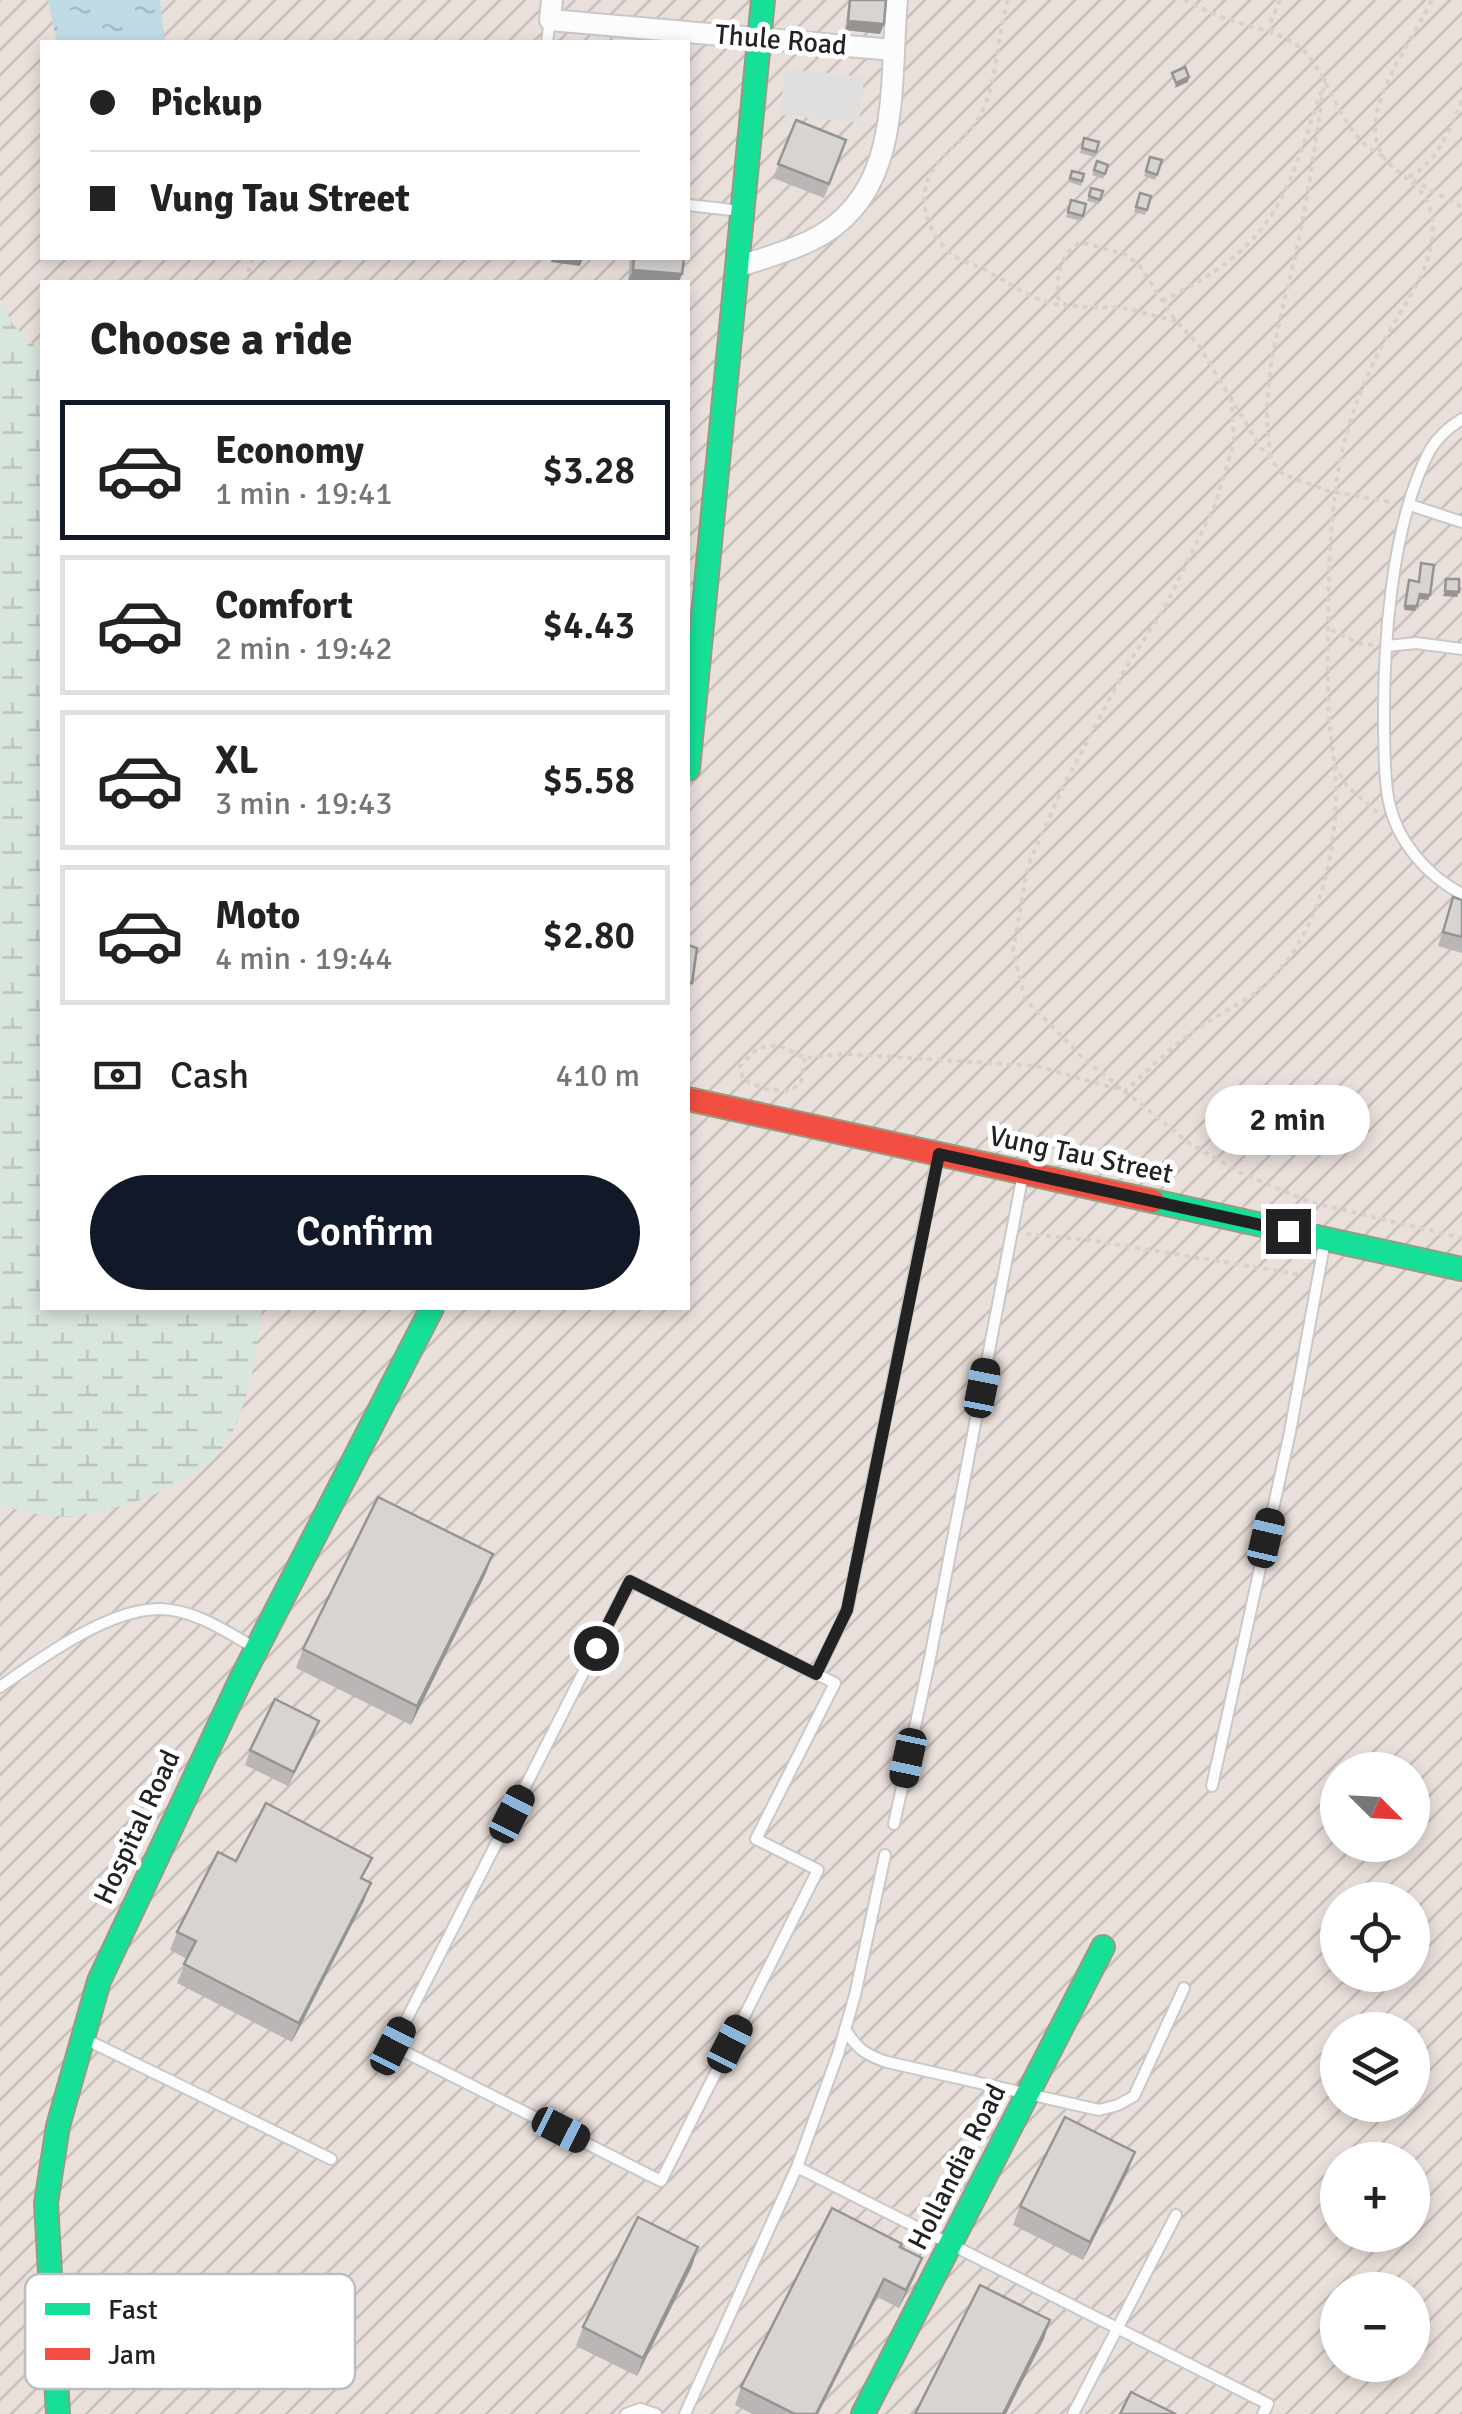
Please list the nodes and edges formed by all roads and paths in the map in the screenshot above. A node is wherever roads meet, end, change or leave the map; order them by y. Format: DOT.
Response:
graph roads {
  1 [pos="762,0"];
  2 [pos="897,0"];
  3 [pos="1008,0"];
  4 [pos="1184,0"];
  5 [pos="1280,0"];
  6 [pos="1432,0"];
  7 [pos="551,10"];
  8 [pos="1276,34"];
  9 [pos="759,38"];
  10 [pos="548,40"];
  11 [pos="892,50"];
  12 [pos="1325,78"];
  13 [pos="1462,100"];
  14 [pos="1384,157"];
  15 [pos="1409,178"];
  16 [pos="690,205"];
  17 [pos="1462,207"];
  18 [pos="742,210"];
  19 [pos="737,267"];
  20 [pos="1162,300"];
  21 [pos="1067,306"];
  22 [pos="1176,321"];
  23 [pos="1231,398"];
  24 [pos="1462,418"];
  25 [pos="1272,460"];
  26 [pos="1336,492"];
  27 [pos="1410,506"];
  28 [pos="1462,522"];
  29 [pos="1330,629"];
  30 [pos="1387,646"];
  31 [pos="1462,649"];
  32 [pos="690,749"];
  33 [pos="1334,764"];
  34 [pos="1398,828"];
  35 [pos="1462,894"];
  36 [pos="805,1058"];
  37 [pos="1126,1091"];
  38 [pos="690,1099"];
  39 [pos="939,1154"];
  40 [pos="1023,1172"];
  41 [pos="1011,1233"];
  42 [pos="1462,1238"];
  43 [pos="1326,1239"];
  44 [pos="1462,1269"];
  45 [pos="1319,1277"];
  46 [pos="431,1310"];
  47 [pos="256,1648"];
  48 [pos="816,1674"];
  49 [pos="0,1688"];
  50 [pos="1212,1786"];
  51 [pos="894,1824"];
  52 [pos="884,1854"];
  53 [pos="1103,1948"];
  54 [pos="1184,1988"];
  55 [pos="846,2029"];
  56 [pos="82,2038"];
  57 [pos="1028,2094"];
  58 [pos="331,2159"];
  59 [pos="797,2167"];
  60 [pos="1176,2215"];
  61 [pos="951,2245"];
  62 [pos="50,2274"];
  63 [pos="1118,2328"];
  64 [pos="57,2389"];
  65 [pos="58,2414"];
  66 [pos="626,2414"];
  67 [pos="656,2414"];
  68 [pos="685,2414"];
  69 [pos="863,2414"];
  70 [pos="1073,2414"];
  71 [pos="1262,2414"];
  1 -- 9 [label="street"];
  2 -- 11 [label="street"];
  3 -- 21 [label="path"];
  4 -- 8 [label="path"];
  5 -- 8 [label="path"];
  6 -- 14 [label="path"];
  7 -- 9 [label="street, Thule Road"];
  7 -- 10 [label="lane"];
  8 -- 12 [label="path"];
  9 -- 11 [label="street, Thule Road"];
  9 -- 18 [label="street"];
  11 -- 19 [label="street"];
  12 -- 14 [label="path"];
  12 -- 20 [label="path"];
  12 -- 25 [label="path"];
  13 -- 15 [label="path"];
  14 -- 15 [label="path"];
  15 -- 17 [label="path"];
  15 -- 26 [label="path"];
  16 -- 18 [label="lane"];
  18 -- 19 [label="street"];
  19 -- 32 [label="street"];
  20 -- 21 [label="path"];
  20 -- 22 [label="path"];
  21 -- 22 [label="path"];
  22 -- 23 [label="path"];
  23 -- 25 [label="path"];
  23 -- 37 [label="path"];
  24 -- 27 [label="lane"];
  25 -- 26 [label="path"];
  26 -- 27 [label="path"];
  26 -- 29 [label="path"];
  27 -- 28 [label="lane"];
  27 -- 30 [label="lane"];
  29 -- 30 [label="path"];
  29 -- 33 [label="path"];
  30 -- 31 [label="lane"];
  30 -- 34 [label="lane"];
  33 -- 34 [label="path"];
  33 -- 37 [label="path"];
  34 -- 35 [label="lane"];
  36 -- 36 [label="path"];
  36 -- 37 [label="path"];
  37 -- 42 [label="path"];
  38 -- 39 [label="street, Vung Tau Street"];
  39 -- 40 [label="street, Vung Tau Street"];
  39 -- 48 [label="lane"];
  40 -- 41 [label="lane"];
  40 -- 43 [label="street, Vung Tau Street"];
  41 -- 45 [label="path"];
  41 -- 51 [label="lane"];
  43 -- 44 [label="street, Vung Tau Street"];
  43 -- 45 [label="lane"];
  45 -- 50 [label="lane"];
  46 -- 47 [label="street, Hospital Road"];
  47 -- 49 [label="lane"];
  47 -- 56 [label="street, Hospital Road"];
  48 -- 48 [label="lane"];
  52 -- 55 [label="lane"];
  53 -- 57 [label="street, Hollandia Road"];
  54 -- 57 [label="lane"];
  55 -- 57 [label="lane"];
  55 -- 59 [label="lane"];
  56 -- 58 [label="lane"];
  56 -- 62 [label="street, Hospital Road"];
  57 -- 61 [label="street, Hollandia Road"];
  59 -- 61 [label="lane"];
  59 -- 68 [label="lane"];
  60 -- 63 [label="lane"];
  61 -- 63 [label="lane"];
  61 -- 69 [label="street, Hollandia Road"];
  63 -- 70 [label="lane"];
  63 -- 71 [label="lane"];
  64 -- 65 [label="street, Hospital Road"];
  66 -- 67 [label="lane"];
}
